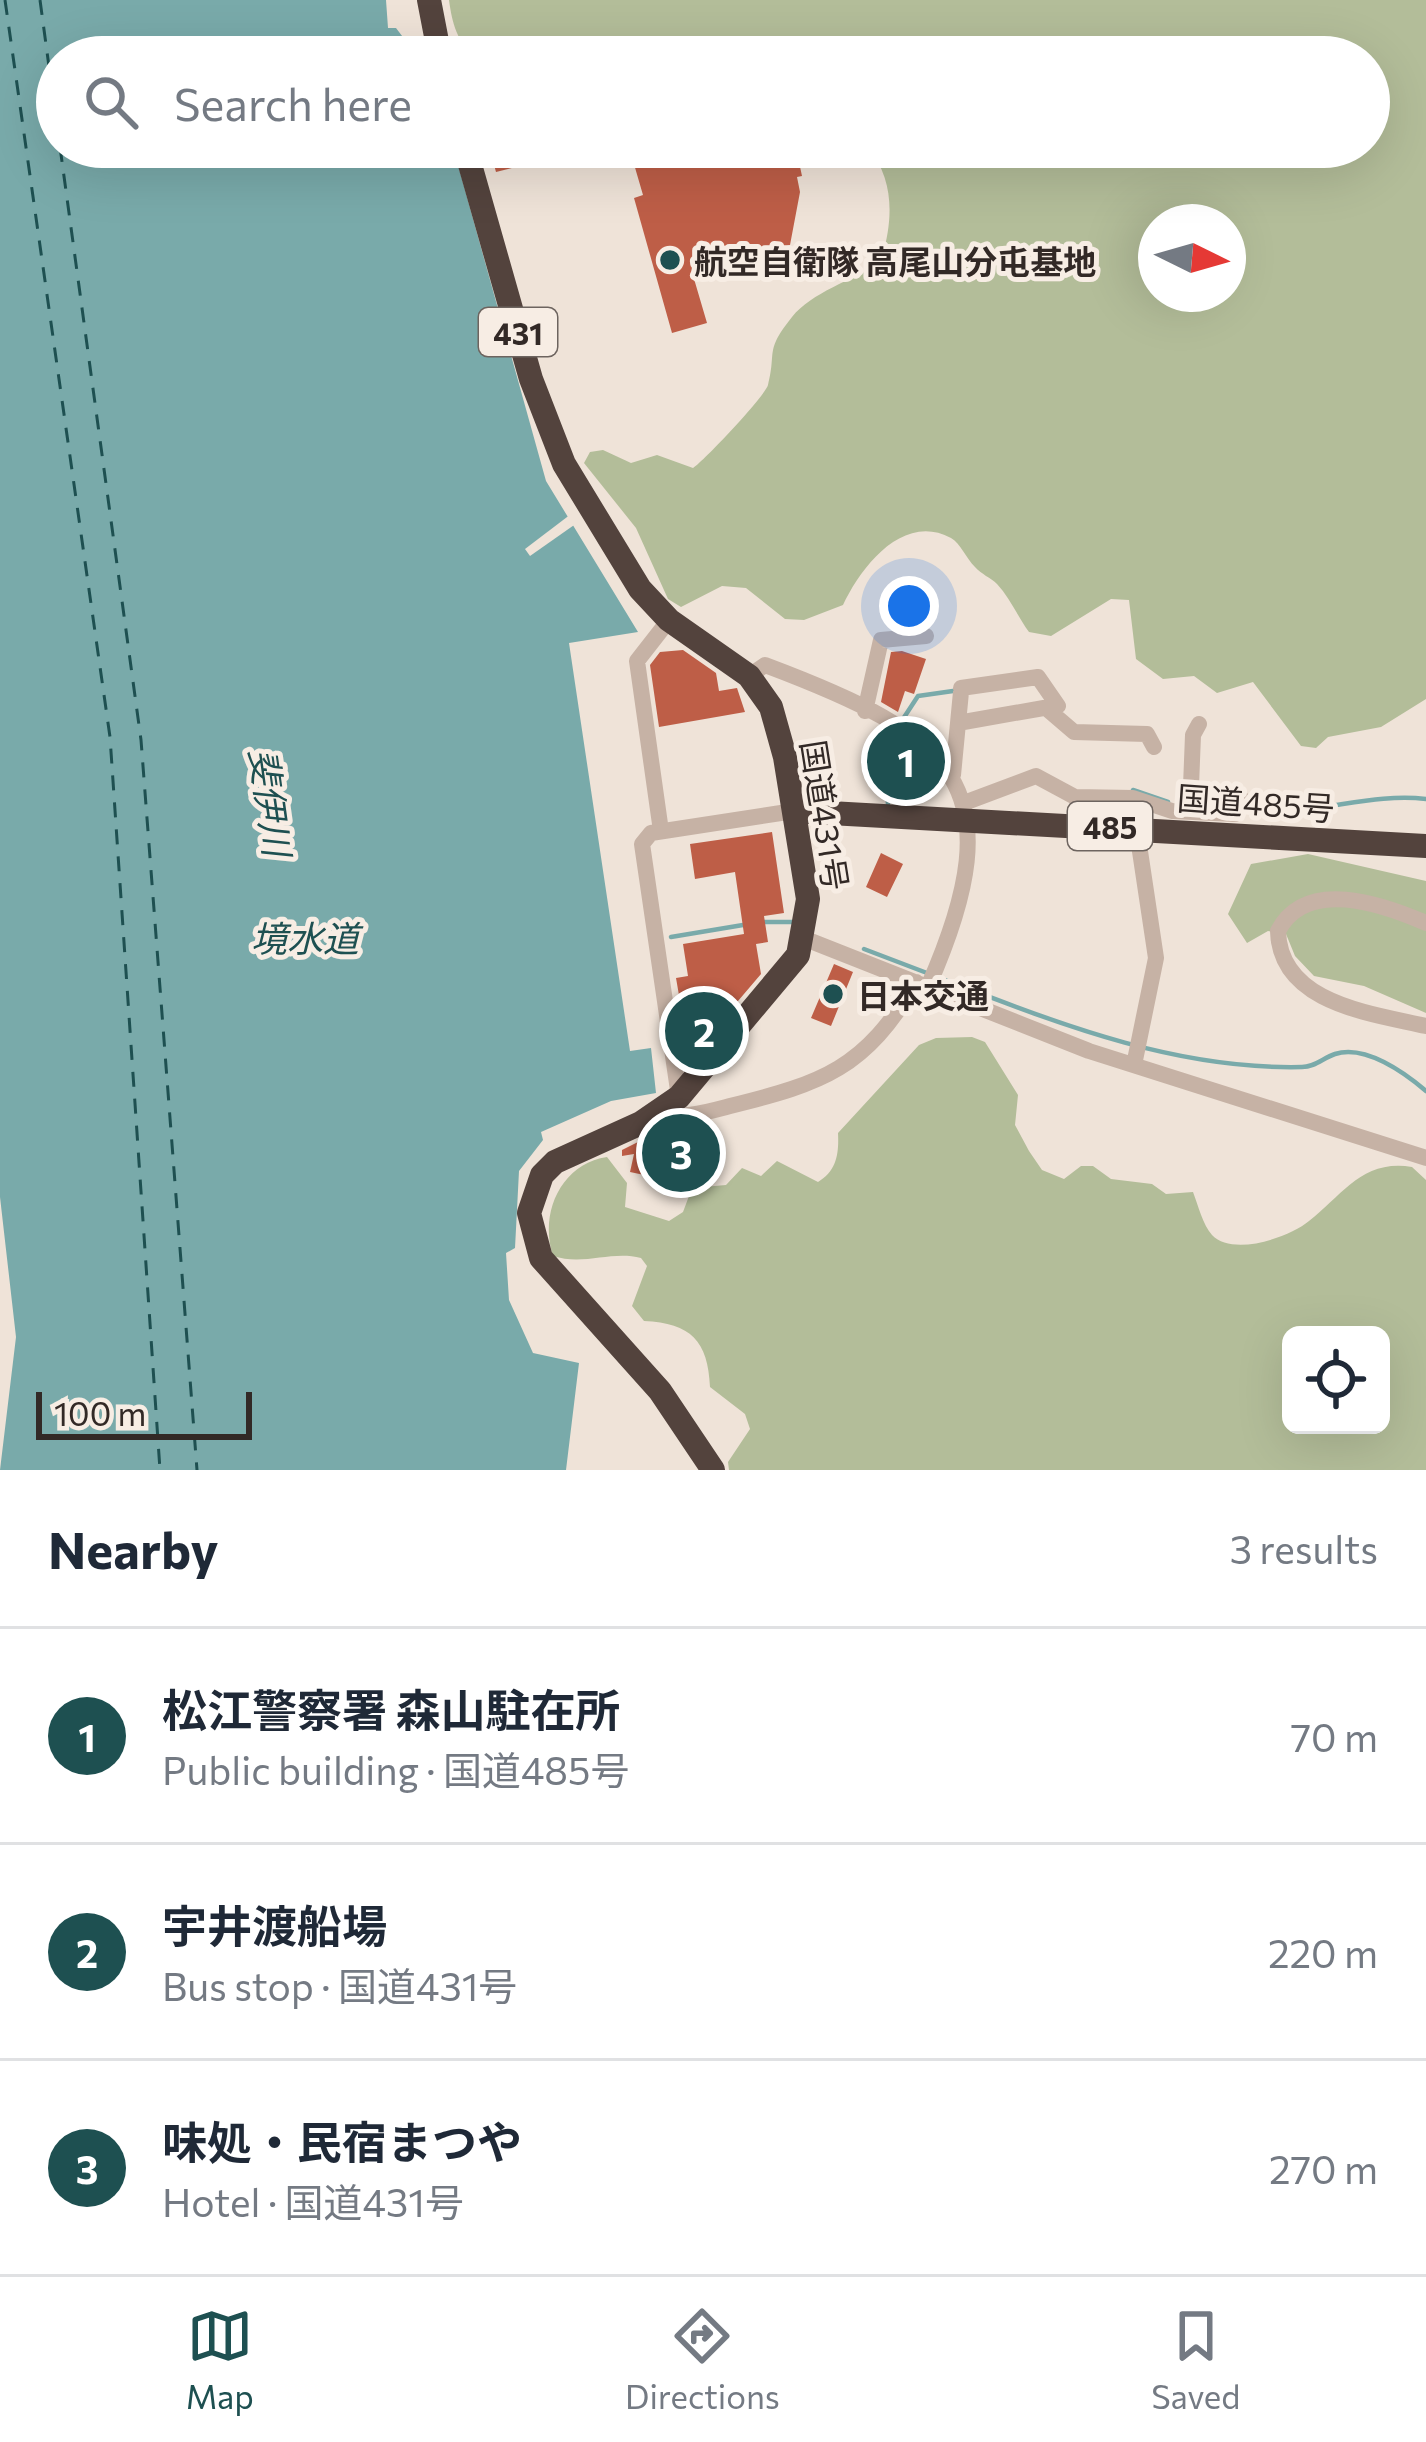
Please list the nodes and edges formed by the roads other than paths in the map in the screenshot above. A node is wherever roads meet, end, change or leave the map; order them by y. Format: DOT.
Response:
graph roads {
  1 [pos="429,0"];
  2 [pos="436,36"];
  3 [pos="471,168"];
  4 [pos="670,620"];
  5 [pos="926,636"];
  6 [pos="749,676"];
  7 [pos="1055,706"];
  8 [pos="866,711"];
  9 [pos="958,723"];
  10 [pos="1199,724"];
  11 [pos="1154,747"];
  12 [pos="953,775"];
  13 [pos="1133,798"];
  14 [pos="1245,802"];
  15 [pos="964,805"];
  16 [pos="794,811"];
  17 [pos="1190,812"];
  18 [pos="661,831"];
  19 [pos="1426,846"];
  20 [pos="1426,923"];
  21 [pos="803,938"];
  22 [pos="928,980"];
  23 [pos="1426,1026"];
  24 [pos="1136,1053"];
  25 [pos="680,1096"];
  26 [pos="657,1114"];
  27 [pos="1426,1158"];
  28 [pos="713,1470"];
  1 -- 2 [label="highway"];
  3 -- 4 [label="highway, 国道431号 / 431"];
  4 -- 6 [label="highway, 国道431号 / 431"];
  4 -- 18 [label="street"];
  5 -- 8 [label="street"];
  6 -- 8 [label="street"];
  6 -- 16 [label="highway, 国道431号 / 431"];
  7 -- 9 [label="street"];
  7 -- 9 [label="street"];
  7 -- 11 [label="street"];
  8 -- 12 [label="street"];
  9 -- 12 [label="street"];
  10 -- 17 [label="street"];
  12 -- 15 [label="street"];
  13 -- 15 [label="street"];
  13 -- 17 [label="street"];
  13 -- 24 [label="street"];
  14 -- 17 [label="street"];
  15 -- 16 [label="highway, 国道485号 / 485"];
  15 -- 19 [label="highway, 国道485号 / 485"];
  15 -- 22 [label="street"];
  16 -- 18 [label="street"];
  16 -- 21 [label="highway, 国道431号 / 431"];
  18 -- 25 [label="street"];
  20 -- 23 [label="street"];
  21 -- 22 [label="street"];
  21 -- 25 [label="highway, 国道431号 / 431"];
  22 -- 24 [label="street"];
  22 -- 26 [label="street"];
  24 -- 27 [label="street"];
  25 -- 26 [label="highway, 国道431号 / 431"];
  26 -- 28 [label="highway, 国道431号 / 431"];
}
